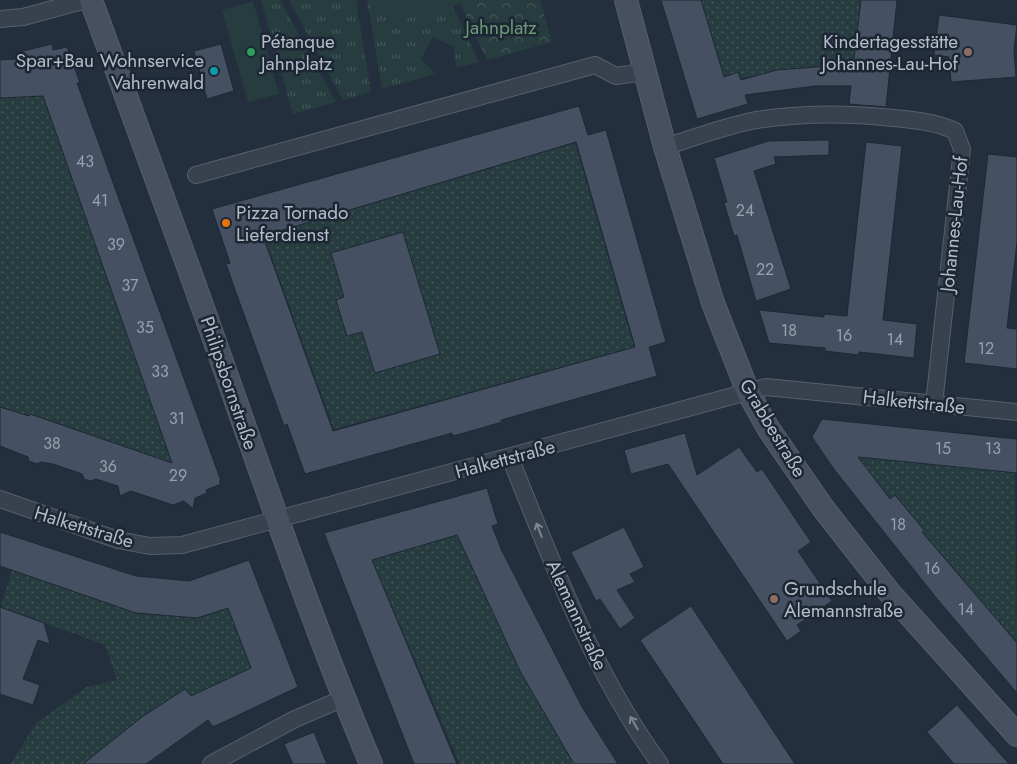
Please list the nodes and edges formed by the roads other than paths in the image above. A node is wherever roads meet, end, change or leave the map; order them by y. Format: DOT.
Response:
graph roads {
  1 [pos="86,0"];
  2 [pos="91,0"];
  3 [pos="626,0"];
  4 [pos="0,19"];
  5 [pos="644,72"];
  6 [pos="665,147"];
  7 [pos="196,175"];
  8 [pos="748,392"];
  9 [pos="934,404"];
  10 [pos="1017,412"];
  11 [pos="510,457"];
  12 [pos="0,500"];
  13 [pos="276,519"];
  14 [pos="344,698"];
  15 [pos="1017,735"];
  16 [pos="211,764"];
  17 [pos="371,764"];
  18 [pos="660,764"];
  1 -- 4 [label="street"];
  2 -- 13 [label="street, Philipsbornstraße"];
  3 -- 5 [label="street, Grabbestraße"];
  5 -- 6 [label="street, Grabbestraße"];
  5 -- 7 [label="street"];
  6 -- 8 [label="street, Grabbestraße"];
  6 -- 9 [label="street, Johannes-Lau-Hof"];
  8 -- 9 [label="street, Halkettstraße"];
  8 -- 11 [label="street, Halkettstraße"];
  8 -- 15 [label="street, Grabbestraße"];
  9 -- 10 [label="street, Halkettstraße"];
  11 -- 13 [label="street, Halkettstraße"];
  18 -- 11 [label="street, Alemannstraße, one-way"];
  12 -- 13 [label="street, Halkettstraße"];
  13 -- 14 [label="street, Philipsbornstraße"];
  14 -- 16 [label="street"];
  14 -- 17 [label="street, Philipsbornstraße"];
}
